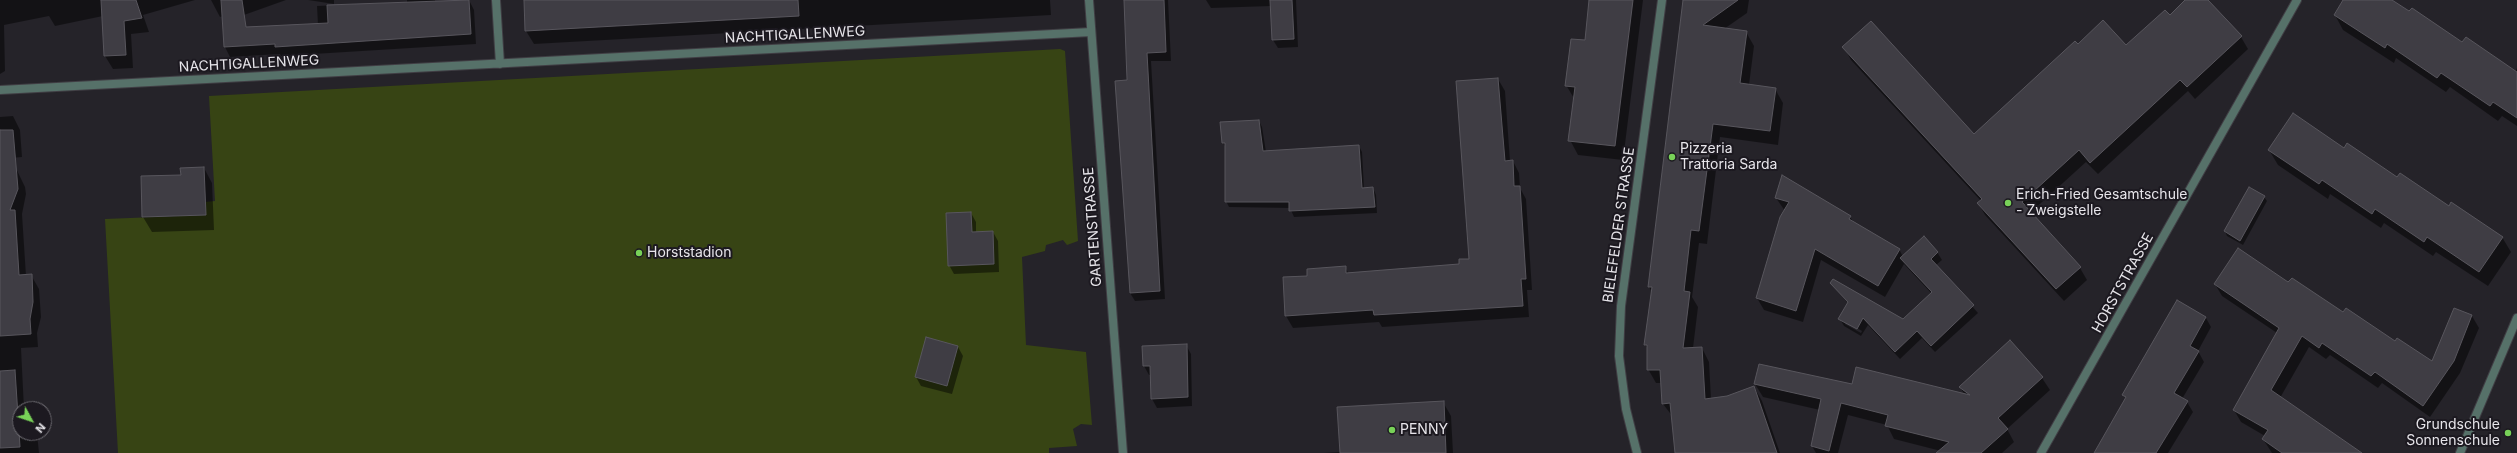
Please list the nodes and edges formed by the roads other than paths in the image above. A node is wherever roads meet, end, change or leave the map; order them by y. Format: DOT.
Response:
graph roads {
  1 [pos="496,0"];
  2 [pos="1089,0"];
  3 [pos="1662,0"];
  4 [pos="2298,0"];
  5 [pos="1091,32"];
  6 [pos="500,64"];
  7 [pos="0,90"];
  8 [pos="2517,318"];
  9 [pos="1123,453"];
  10 [pos="1637,453"];
  11 [pos="2041,453"];
  12 [pos="2460,453"];
  1 -- 6 [label="street"];
  2 -- 5 [label="street, GARTENSTRASSE"];
  3 -- 10 [label="street, BIELEFELDER STRASSE"];
  4 -- 11 [label="street, HORSTSTRASSE"];
  5 -- 6 [label="street, NACHTIGALLENWEG"];
  5 -- 9 [label="street, GARTENSTRASSE"];
  6 -- 7 [label="street, NACHTIGALLENWEG"];
  8 -- 12 [label="street"];
}
